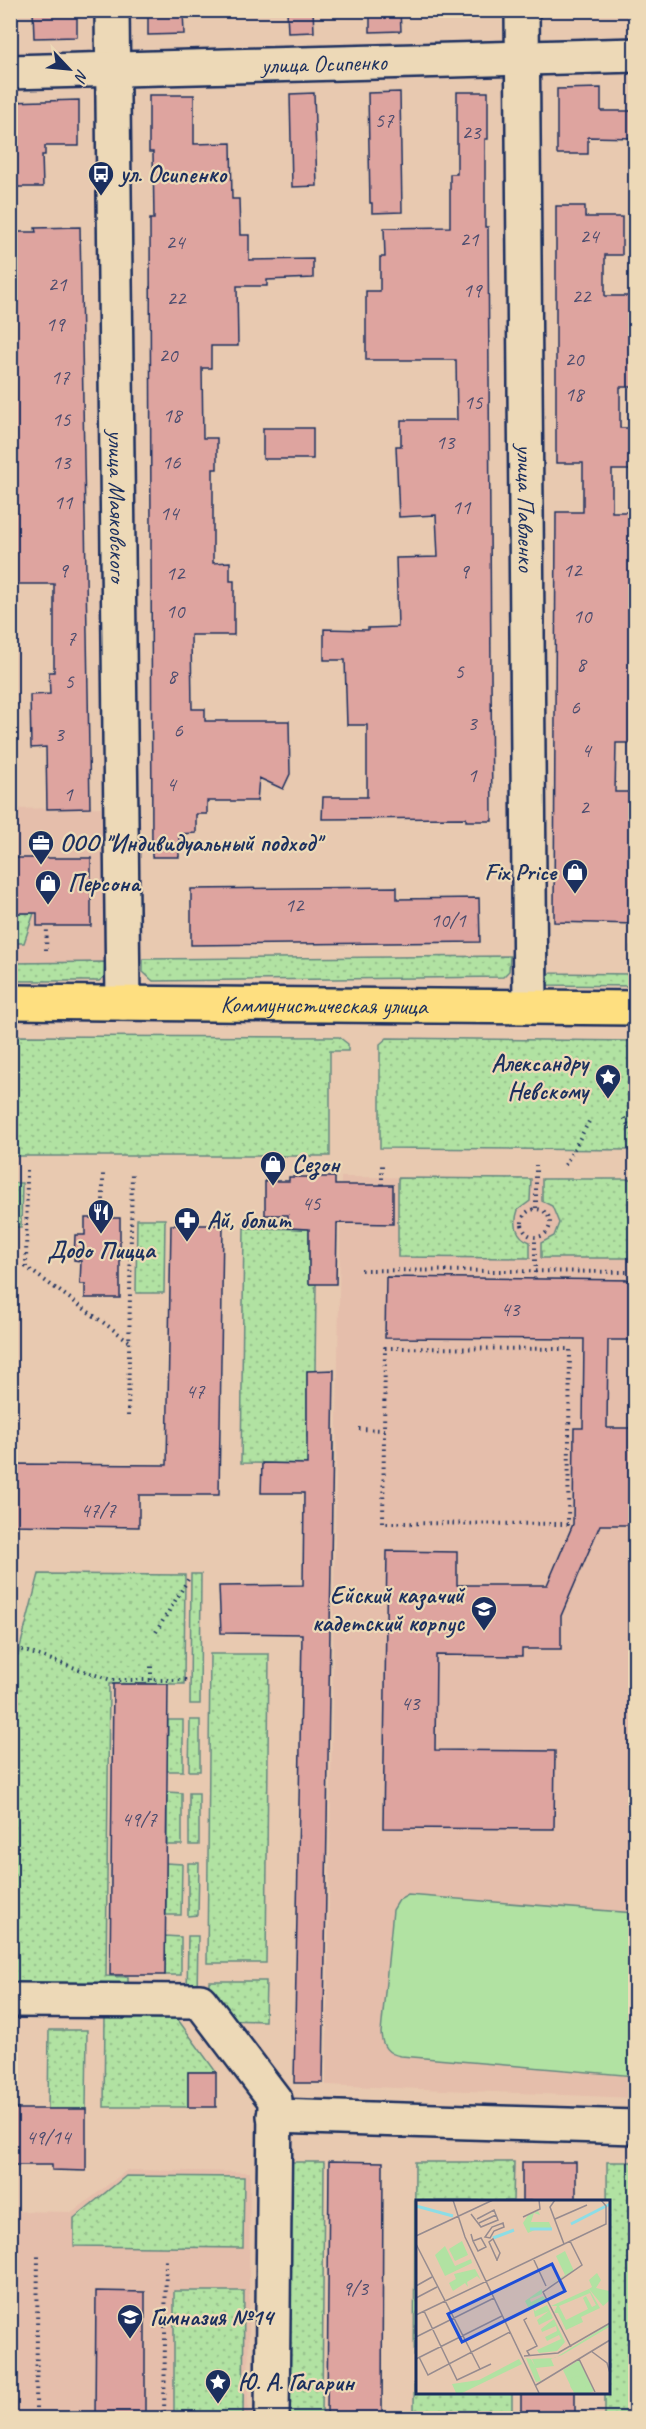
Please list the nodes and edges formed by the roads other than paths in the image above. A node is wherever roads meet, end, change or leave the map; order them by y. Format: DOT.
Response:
graph roads {
  1 [pos="112,10"];
  2 [pos="522,10"];
  3 [pos="636,55"];
  4 [pos="522,58"];
  5 [pos="113,69"];
  6 [pos="10,72"];
  7 [pos="10,1002"];
  8 [pos="123,1003"];
  9 [pos="530,1006"];
  10 [pos="636,1008"];
  11 [pos="10,2000"];
  12 [pos="274,2116"];
  13 [pos="636,2127"];
  14 [pos="273,2418"];
  1 -- 5 [label="street, улица Маяковского"];
  2 -- 4 [label="street, улица Павленко"];
  3 -- 4 [label="street, улица Осипенко"];
  4 -- 5 [label="street, улица Осипенко"];
  4 -- 9 [label="street, улица Павленко"];
  5 -- 6 [label="street, улица Осипенко"];
  5 -- 8 [label="street, улица Маяковского"];
  7 -- 8 [label="main road, Коммунистическая улица"];
  8 -- 9 [label="main road, Коммунистическая улица"];
  9 -- 10 [label="main road, Коммунистическая улица"];
  11 -- 12 [label="street"];
  12 -- 13 [label="street"];
  12 -- 14 [label="street"];
}
